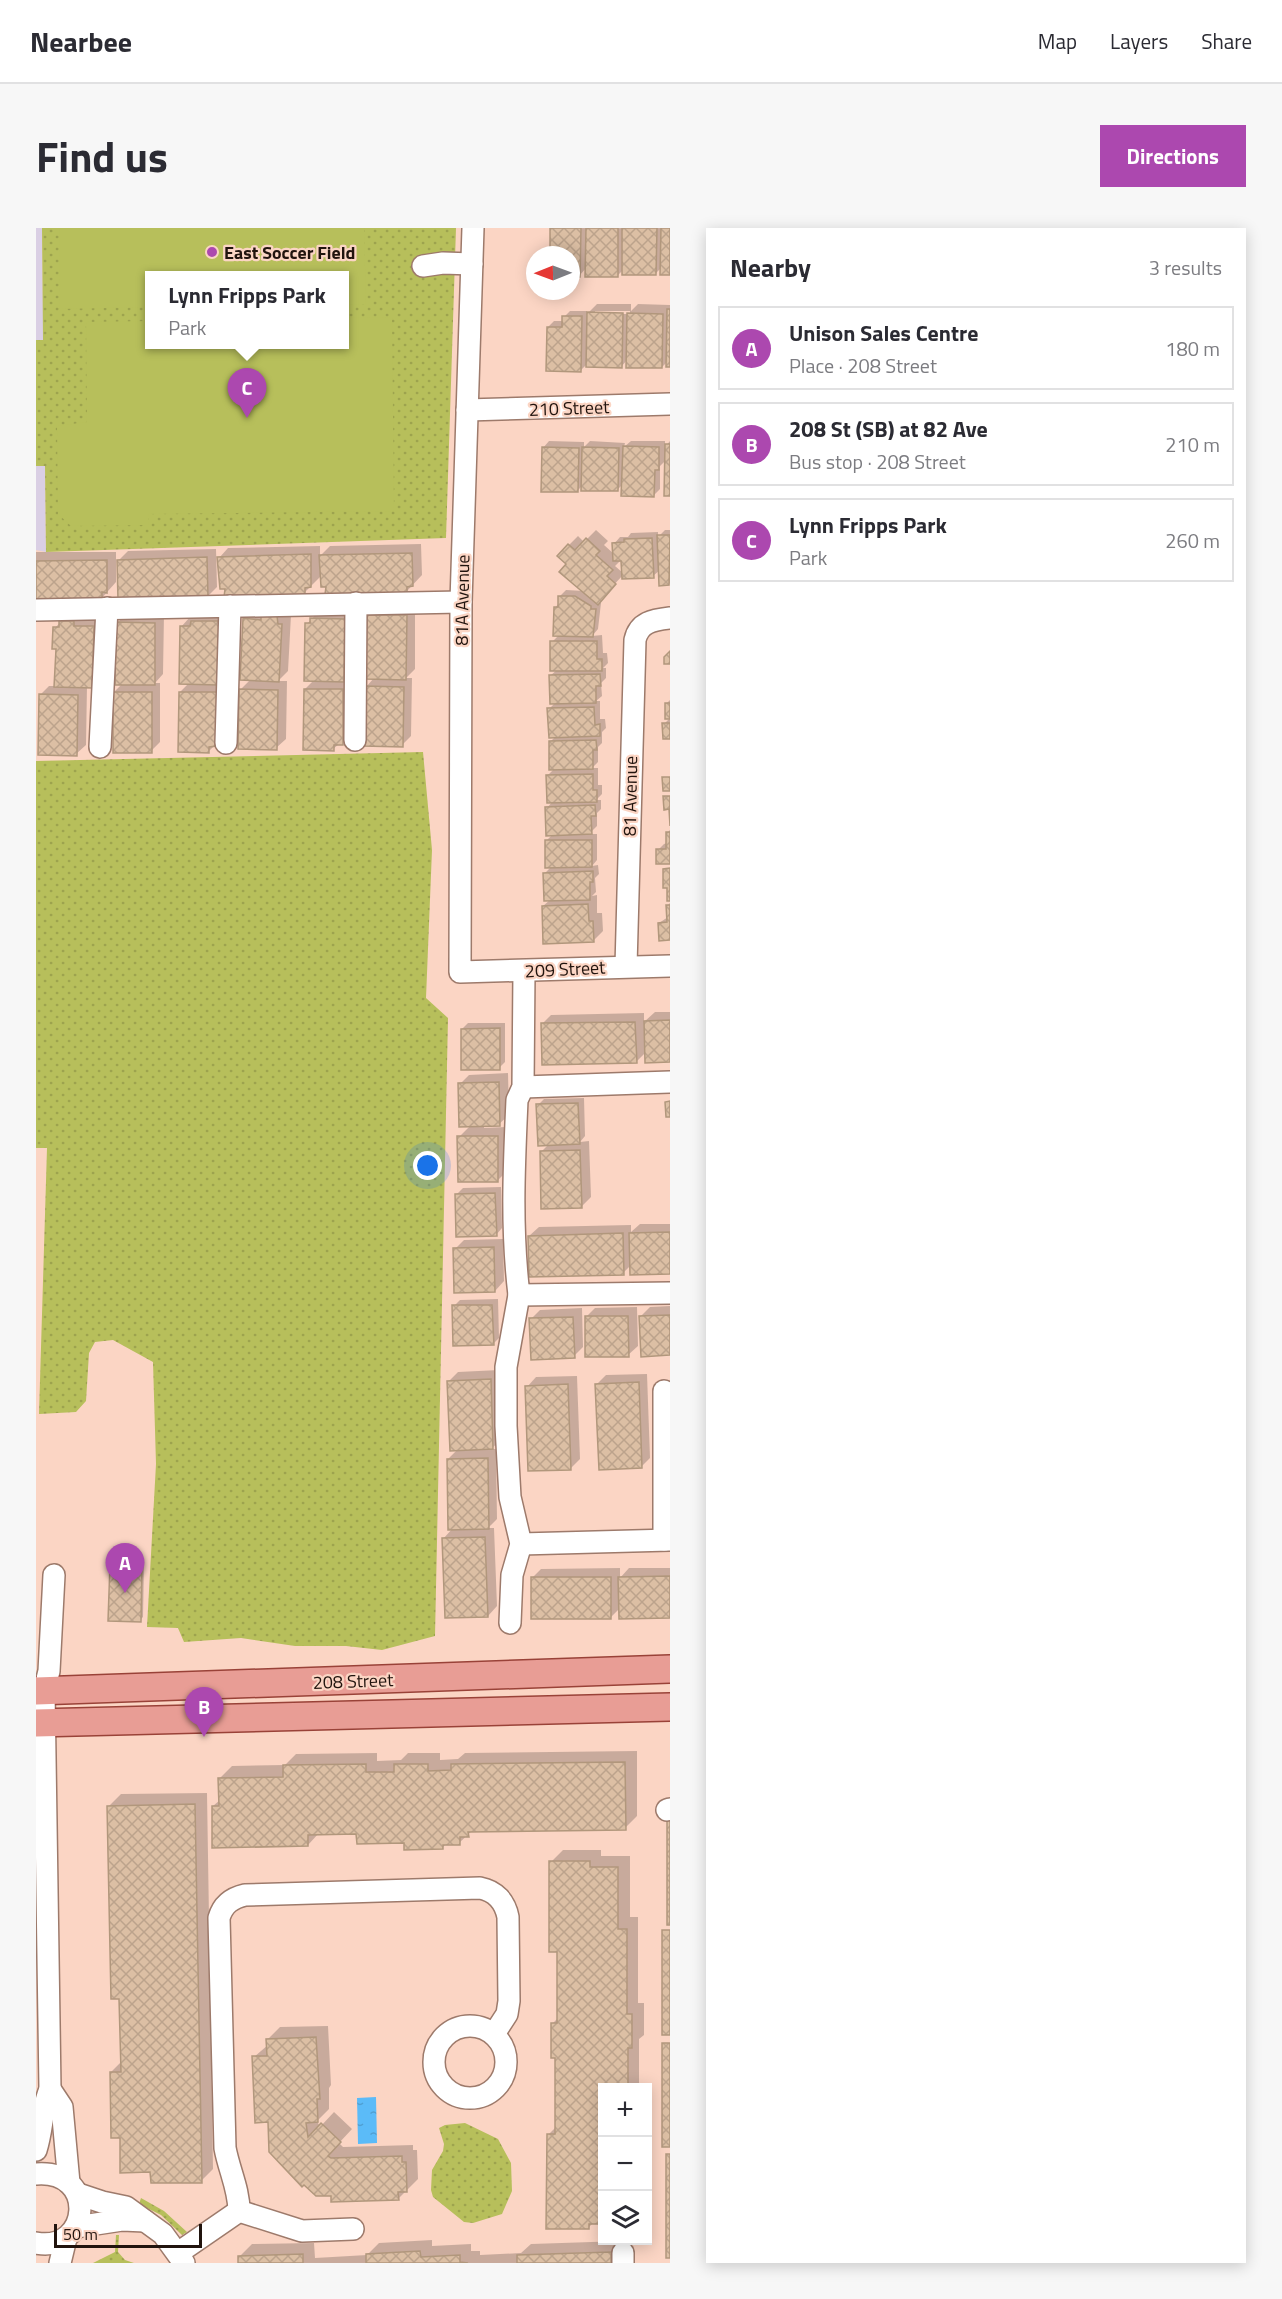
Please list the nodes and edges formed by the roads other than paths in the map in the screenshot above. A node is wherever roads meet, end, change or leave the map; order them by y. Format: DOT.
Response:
graph roads {
  1 [pos="474,228"];
  2 [pos="472,264"];
  3 [pos="423,266"];
  4 [pos="670,404"];
  5 [pos="467,410"];
  6 [pos="461,602"];
  7 [pos="356,603"];
  8 [pos="230,606"];
  9 [pos="107,608"];
  10 [pos="36,610"];
  11 [pos="670,618"];
  12 [pos="355,740"];
  13 [pos="226,743"];
  14 [pos="100,747"];
  15 [pos="626,966"];
  16 [pos="670,966"];
  17 [pos="524,971"];
  18 [pos="460,972"];
  19 [pos="670,1082"];
  20 [pos="523,1087"];
  21 [pos="670,1293"];
  22 [pos="519,1295"];
  23 [pos="664,1391"];
  24 [pos="667,1540"];
  25 [pos="520,1544"];
  26 [pos="54,1575"];
  27 [pos="510,1623"];
  28 [pos="670,1669"];
  29 [pos="40,1691"];
  30 [pos="670,1707"];
  31 [pos="40,1723"];
  32 [pos="494,2034"];
  33 [pos="50,2090"];
  34 [pos="36,2150"];
  35 [pos="36,2174"];
  36 [pos="74,2188"];
  37 [pos="239,2211"];
  38 [pos="146,2222"];
  39 [pos="353,2229"];
  40 [pos="71,2232"];
  41 [pos="36,2243"];
  42 [pos="181,2258"];
  43 [pos="60,2263"];
  1 -- 2 [label="street, 81A Avenue"];
  2 -- 3 [label="street"];
  2 -- 5 [label="street, 81A Avenue"];
  4 -- 5 [label="street, 210 Street"];
  5 -- 6 [label="street, 81A Avenue"];
  6 -- 7 [label="street"];
  6 -- 18 [label="street, 81A Avenue"];
  7 -- 8 [label="street"];
  7 -- 12 [label="street"];
  8 -- 9 [label="street"];
  8 -- 13 [label="street"];
  9 -- 10 [label="street"];
  9 -- 14 [label="street"];
  11 -- 15 [label="street, 81 Avenue"];
  15 -- 16 [label="street, 209 Street"];
  15 -- 17 [label="street, 209 Street"];
  17 -- 18 [label="street, 209 Street"];
  17 -- 20 [label="street"];
  19 -- 20 [label="street"];
  20 -- 22 [label="street"];
  21 -- 22 [label="street"];
  22 -- 25 [label="street"];
  23 -- 24 [label="street"];
  24 -- 25 [label="street"];
  25 -- 27 [label="street"];
  26 -- 29 [label="street"];
  28 -- 29 [label="main road, 208 Street"];
  29 -- 31 [label="street"];
  30 -- 31 [label="main road, 208 Street"];
  31 -- 33 [label="street"];
  32 -- 37 [label="street"];
  33 -- 34 [label="street"];
  33 -- 36 [label="street"];
  35 -- 36 [label="street"];
  36 -- 38 [label="street"];
  36 -- 40 [label="street"];
  37 -- 39 [label="street"];
  37 -- 42 [label="street"];
  38 -- 40 [label="street"];
  38 -- 42 [label="street"];
  40 -- 41 [label="street"];
  40 -- 43 [label="street"];
}
